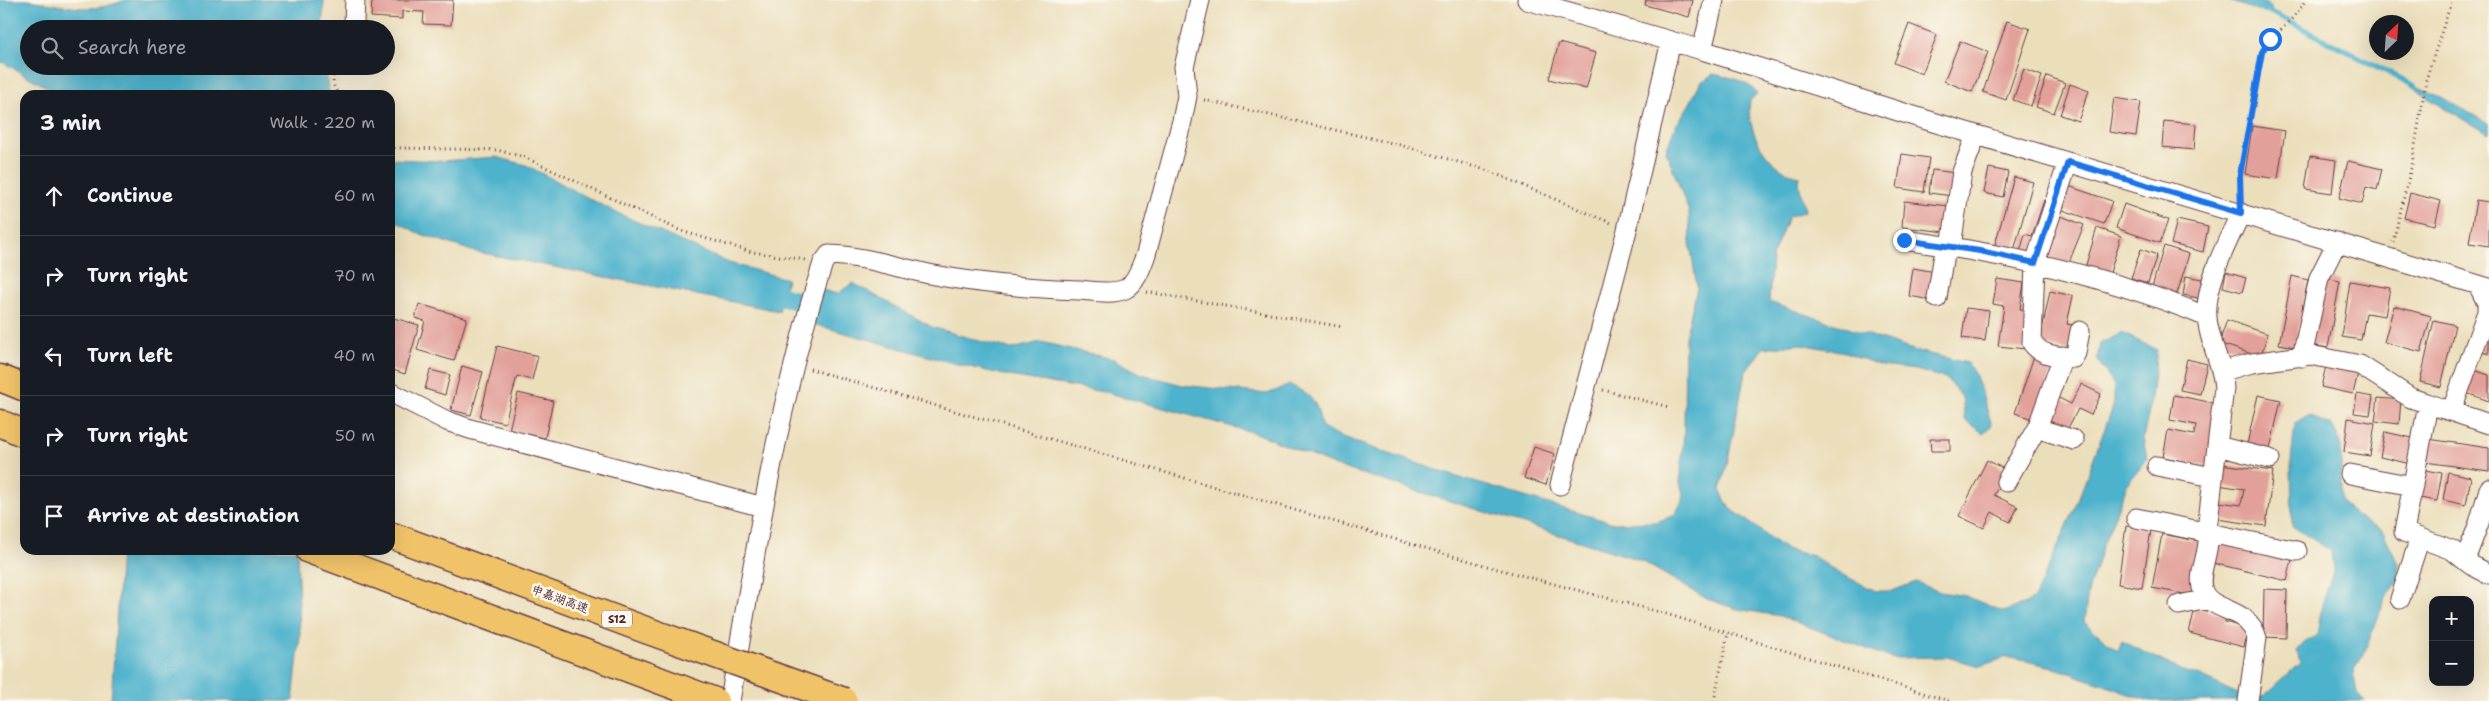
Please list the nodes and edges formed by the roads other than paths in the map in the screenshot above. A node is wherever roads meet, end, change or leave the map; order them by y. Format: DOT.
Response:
graph roads {
  1 [pos="355,0"];
  2 [pos="1200,0"];
  3 [pos="1527,0"];
  4 [pos="1714,0"];
  5 [pos="354,20"];
  6 [pos="1671,41"];
  7 [pos="1702,50"];
  8 [pos="1976,135"];
  9 [pos="2068,162"];
  10 [pos="2241,213"];
  11 [pos="1904,240"];
  12 [pos="2337,242"];
  13 [pos="1949,246"];
  14 [pos="2035,263"];
  15 [pos="2484,287"];
  16 [pos="1936,298"];
  17 [pos="2206,317"];
  18 [pos="2080,331"];
  19 [pos="2063,356"];
  20 [pos="2302,357"];
  21 [pos="2223,371"];
  22 [pos="0,378"];
  23 [pos="20,386"];
  24 [pos="395,395"];
  25 [pos="2428,405"];
  26 [pos="2452,410"];
  27 [pos="0,423"];
  28 [pos="2489,424"];
  29 [pos="2038,426"];
  30 [pos="20,432"];
  31 [pos="2074,440"];
  32 [pos="2217,446"];
  33 [pos="2270,459"];
  34 [pos="2157,466"];
  35 [pos="2350,474"];
  36 [pos="2213,477"];
  37 [pos="2006,482"];
  38 [pos="1560,485"];
  39 [pos="2413,486"];
  40 [pos="2489,489"];
  41 [pos="763,507"];
  42 [pos="2136,518"];
  43 [pos="2207,533"];
  44 [pos="395,537"];
  45 [pos="2420,538"];
  46 [pos="2298,551"];
  47 [pos="322,555"];
  48 [pos="2464,560"];
  49 [pos="2489,574"];
  50 [pos="2400,598"];
  51 [pos="2208,599"];
  52 [pos="2180,605"];
  53 [pos="715,701"];
  54 [pos="730,701"];
  55 [pos="844,701"];
  56 [pos="2248,701"];
  1 -- 5 [label="street"];
  2 -- 41 [label="street"];
  3 -- 6 [label="street"];
  4 -- 7 [label="street"];
  6 -- 7 [label="street"];
  6 -- 38 [label="street"];
  7 -- 8 [label="street"];
  8 -- 9 [label="street"];
  8 -- 13 [label="street"];
  9 -- 10 [label="street"];
  9 -- 14 [label="street"];
  10 -- 12 [label="street"];
  10 -- 17 [label="street"];
  11 -- 13 [label="street"];
  12 -- 15 [label="street"];
  12 -- 20 [label="street"];
  13 -- 14 [label="street"];
  13 -- 16 [label="street"];
  14 -- 17 [label="street"];
  14 -- 19 [label="street"];
  15 -- 26 [label="street"];
  17 -- 21 [label="street"];
  18 -- 19 [label="street"];
  19 -- 29 [label="street"];
  20 -- 21 [label="street"];
  20 -- 25 [label="street"];
  21 -- 32 [label="street"];
  22 -- 23 [label="highway"];
  24 -- 41 [label="street"];
  25 -- 26 [label="street"];
  25 -- 39 [label="street"];
  26 -- 28 [label="street"];
  27 -- 30 [label="highway"];
  29 -- 31 [label="street"];
  29 -- 37 [label="street"];
  32 -- 33 [label="street"];
  32 -- 36 [label="street"];
  34 -- 36 [label="street"];
  35 -- 39 [label="street"];
  36 -- 43 [label="street"];
  39 -- 45 [label="street"];
  40 -- 48 [label="street"];
  41 -- 54 [label="street"];
  42 -- 43 [label="street"];
  43 -- 46 [label="street"];
  43 -- 51 [label="street"];
  44 -- 55 [label="highway, 申嘉湖高速 / S12, bridge"];
  45 -- 48 [label="street"];
  45 -- 50 [label="street"];
  47 -- 53 [label="highway"];
  48 -- 49 [label="street"];
  51 -- 52 [label="street"];
  51 -- 56 [label="street"];
}
